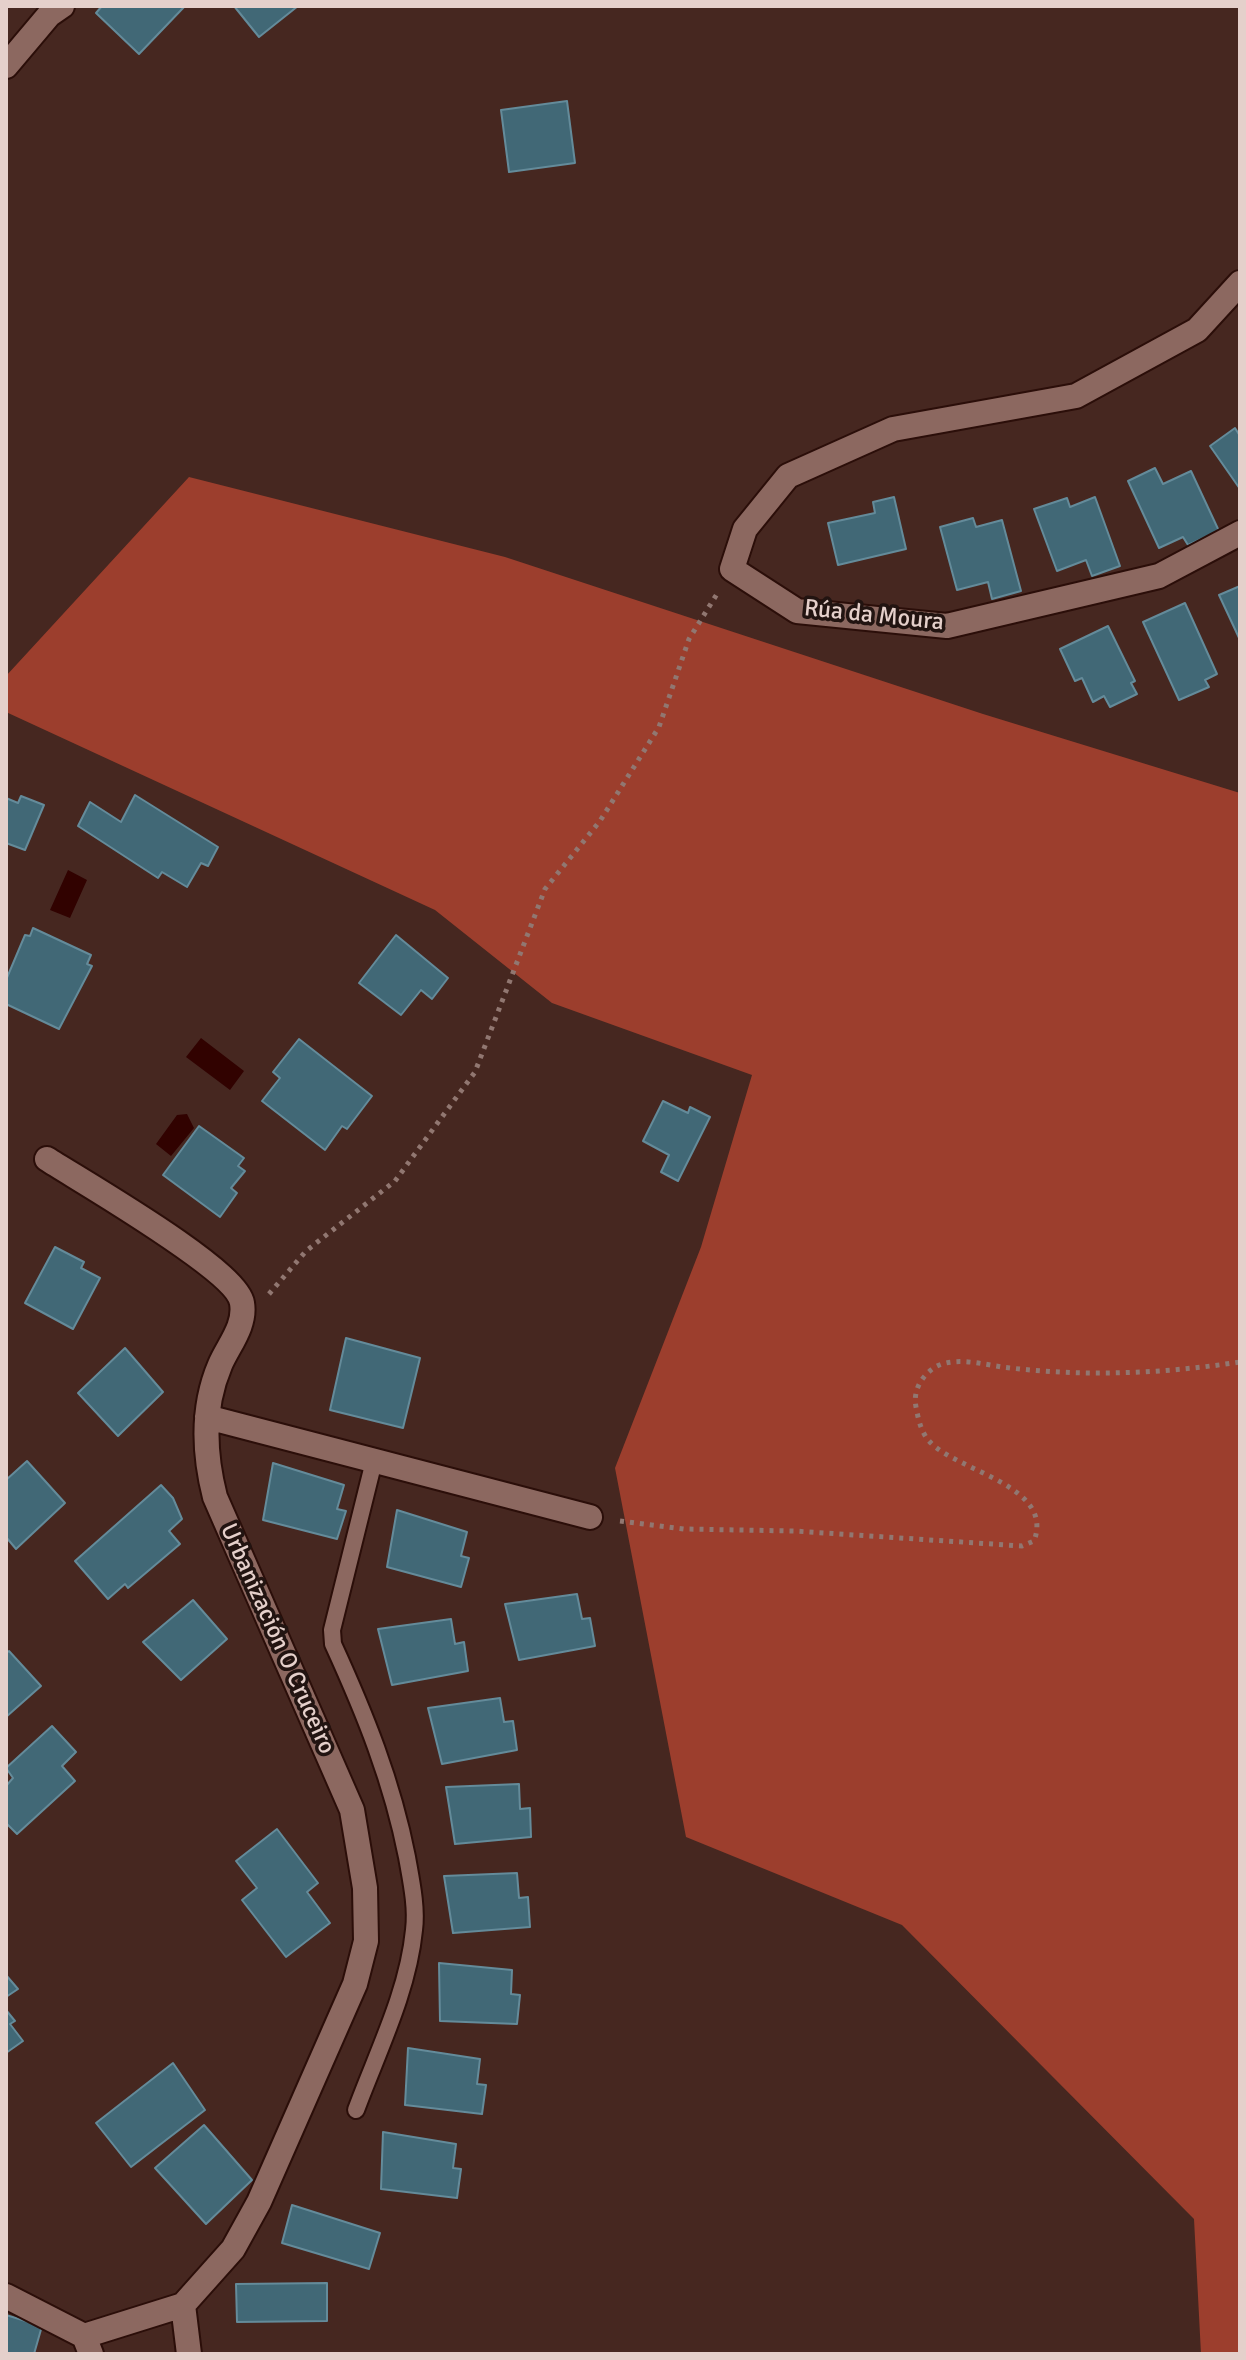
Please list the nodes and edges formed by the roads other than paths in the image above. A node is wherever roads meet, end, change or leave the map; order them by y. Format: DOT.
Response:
graph roads {
  1 [pos="62,6"];
  2 [pos="6,66"];
  3 [pos="1240,283"];
  4 [pos="1240,533"];
  5 [pos="47,1159"];
  6 [pos="207,1417"];
  7 [pos="374,1461"];
  8 [pos="590,1517"];
  9 [pos="356,2110"];
  10 [pos="6,2296"];
  11 [pos="183,2305"];
  12 [pos="88,2345"];
  13 [pos="189,2354"];
  1 -- 2 [label="street"];
  3 -- 4 [label="street, Rúa da Moura"];
  5 -- 6 [label="street, Urbanización O Cruceiro"];
  6 -- 7 [label="street"];
  6 -- 11 [label="street, Urbanización O Cruceiro"];
  7 -- 8 [label="street"];
  7 -- 9 [label="lane"];
  10 -- 12 [label="street"];
  11 -- 12 [label="street"];
  11 -- 13 [label="street"];
}
